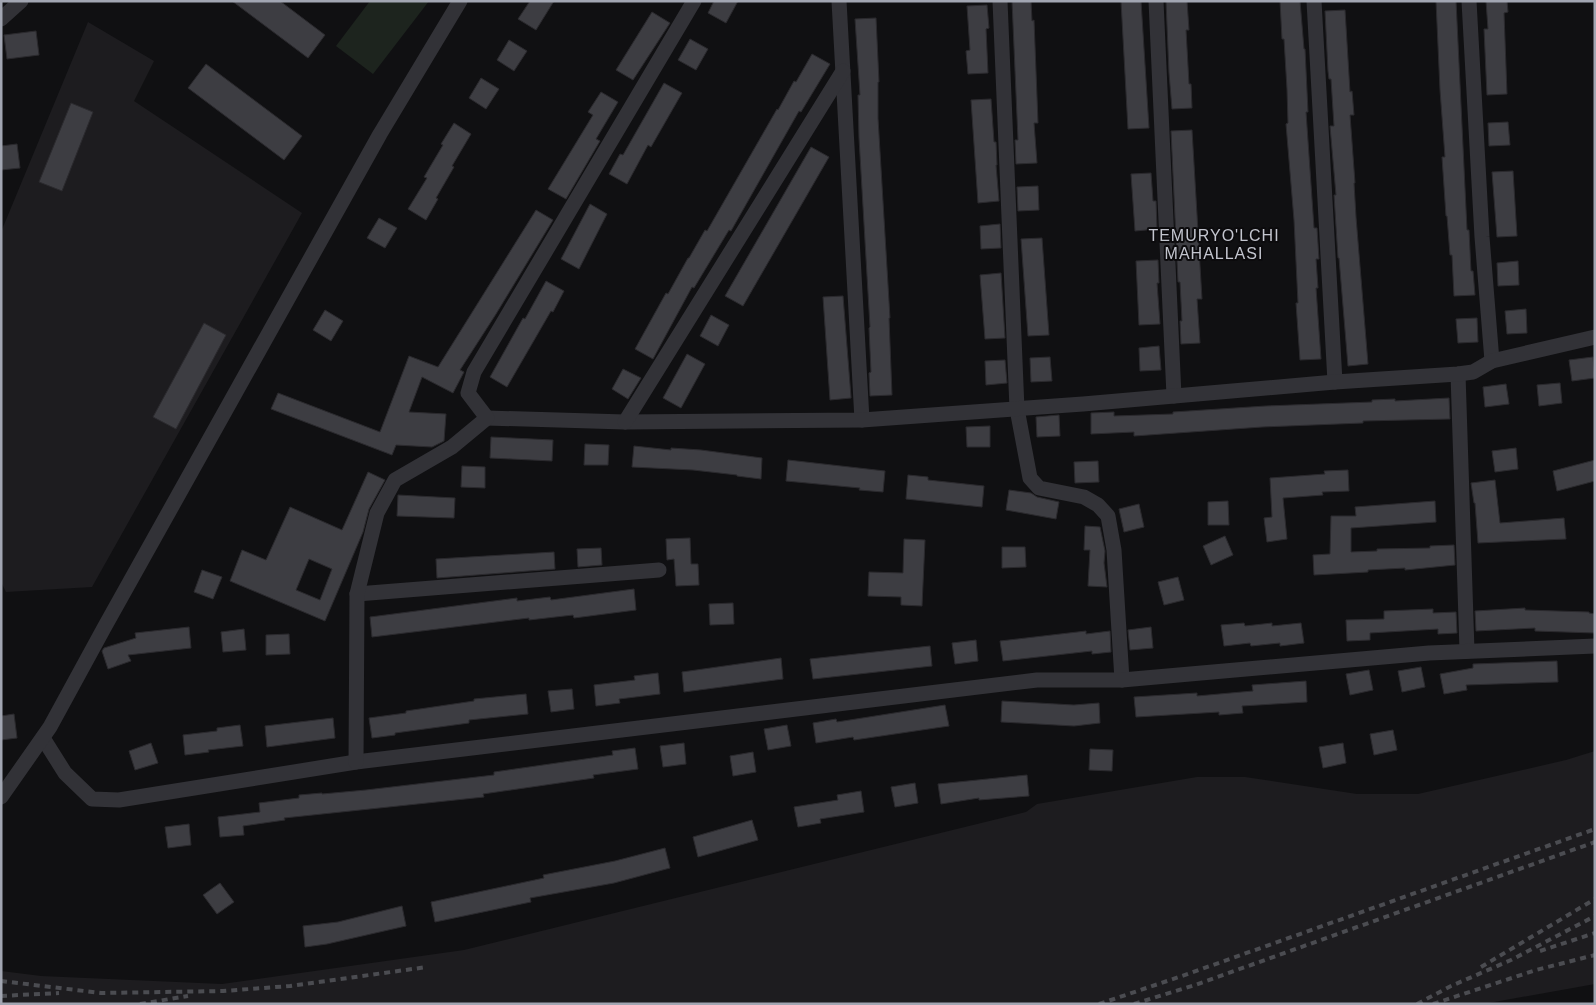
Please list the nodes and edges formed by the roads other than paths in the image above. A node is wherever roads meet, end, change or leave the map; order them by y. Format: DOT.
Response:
graph roads {
  1 [pos="21,1"];
  2 [pos="460,1"];
  3 [pos="694,1"];
  4 [pos="839,1"];
  5 [pos="1000,1"];
  6 [pos="1156,1"];
  7 [pos="1314,1"];
  8 [pos="1469,1"];
  9 [pos="1,18"];
  10 [pos="843,71"];
  11 [pos="1595,337"];
  12 [pos="1492,361"];
  13 [pos="1458,374"];
  14 [pos="1335,382"];
  15 [pos="1174,396"];
  16 [pos="1017,409"];
  17 [pos="487,418"];
  18 [pos="862,420"];
  19 [pos="625,422"];
  20 [pos="659,570"];
  21 [pos="357,594"];
  22 [pos="1595,646"];
  23 [pos="1467,651"];
  24 [pos="1122,680"];
  25 [pos="43,738"];
  26 [pos="356,762"];
  27 [pos="1,797"];
  1 -- 9 [label="street"];
  2 -- 25 [label="street"];
  3 -- 17 [label="street"];
  4 -- 10 [label="street"];
  5 -- 16 [label="street"];
  6 -- 15 [label="street"];
  7 -- 14 [label="street"];
  8 -- 12 [label="street"];
  10 -- 18 [label="street"];
  10 -- 19 [label="street"];
  11 -- 12 [label="street"];
  12 -- 13 [label="street"];
  13 -- 14 [label="street"];
  13 -- 23 [label="street"];
  14 -- 15 [label="street"];
  15 -- 16 [label="street"];
  16 -- 18 [label="street"];
  16 -- 24 [label="street"];
  17 -- 19 [label="street"];
  17 -- 21 [label="street"];
  18 -- 19 [label="street"];
  20 -- 21 [label="street"];
  21 -- 26 [label="street"];
  22 -- 23 [label="street"];
  23 -- 24 [label="street"];
  24 -- 26 [label="street"];
  25 -- 26 [label="street"];
  25 -- 27 [label="street"];
}
